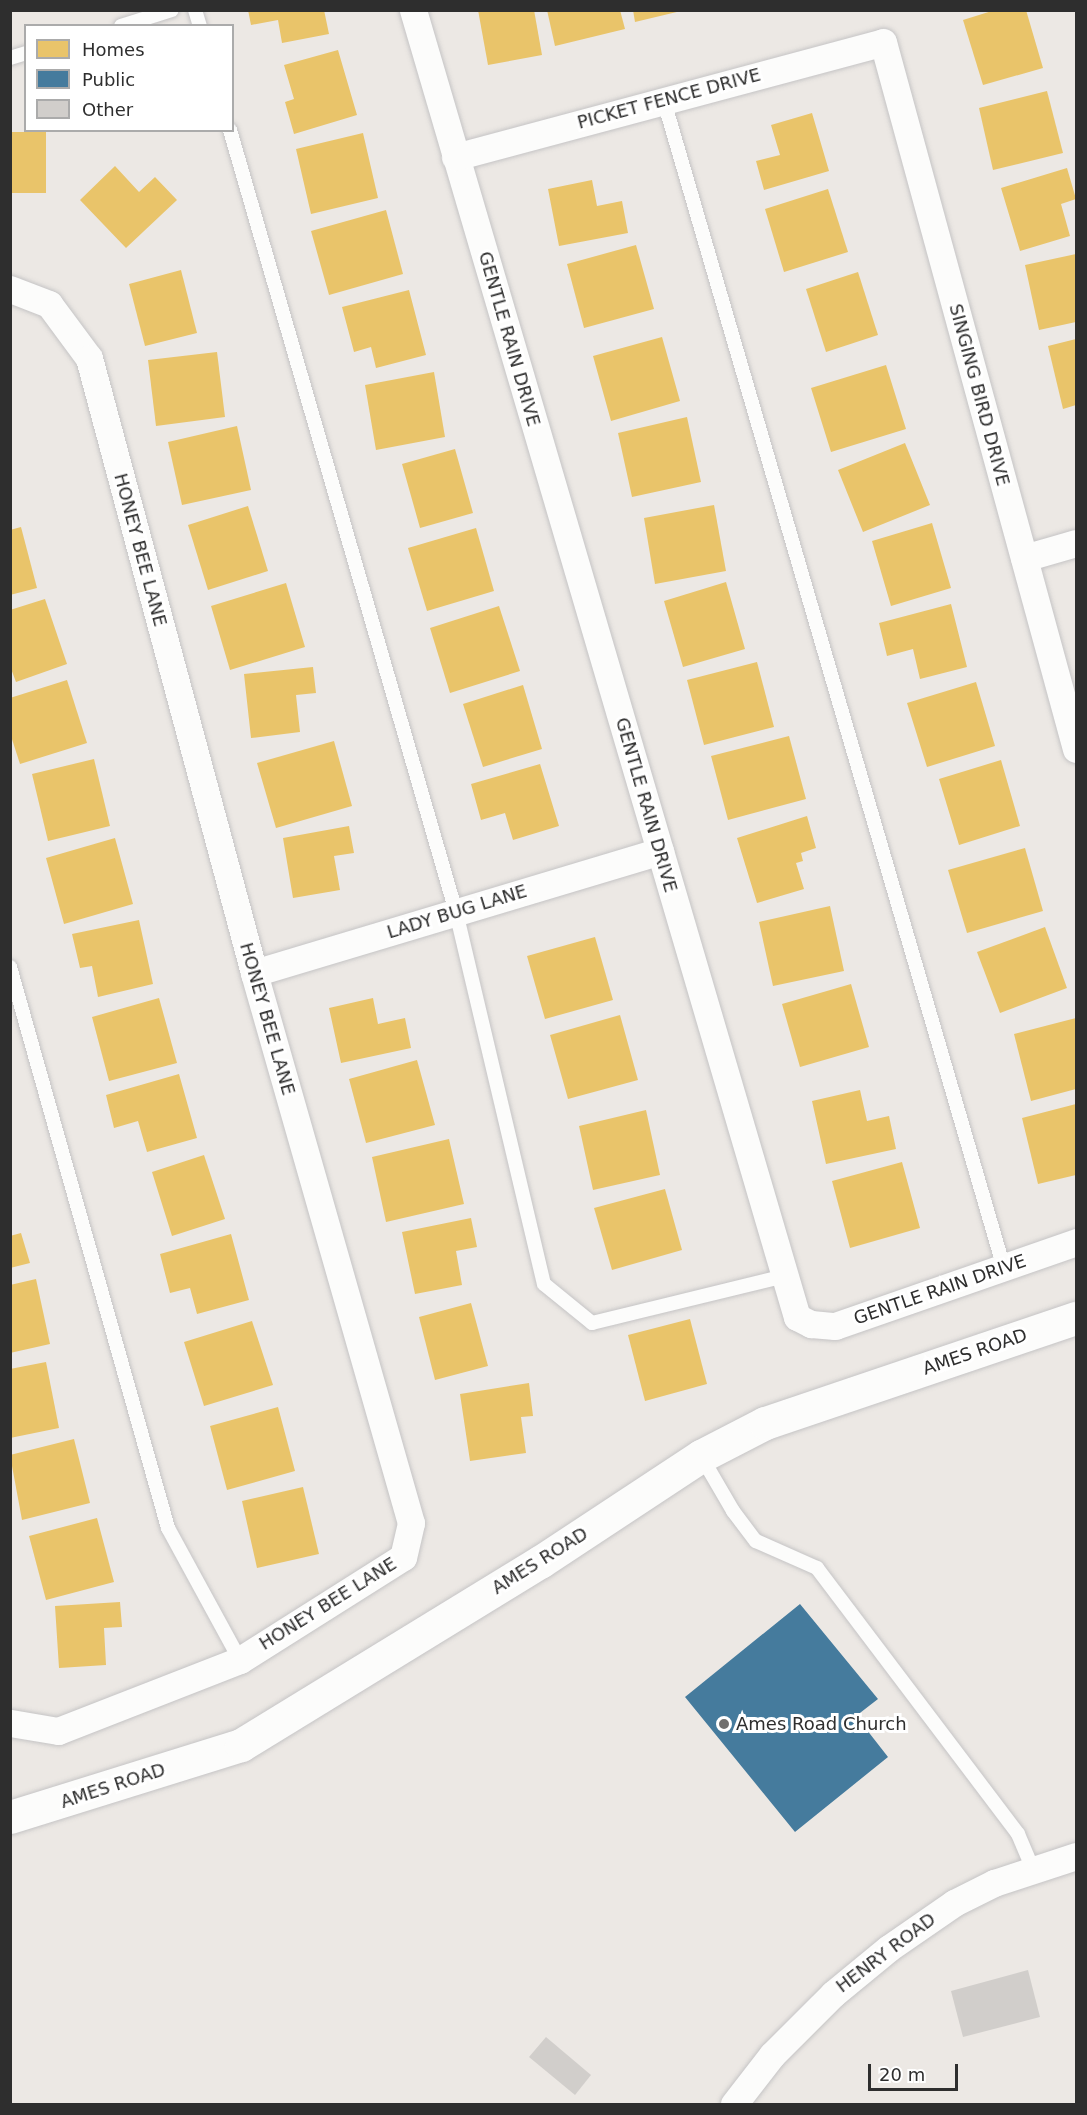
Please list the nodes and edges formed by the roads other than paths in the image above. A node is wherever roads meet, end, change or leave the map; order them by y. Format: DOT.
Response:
graph roads {
  1 [pos="172,10"];
  2 [pos="412,10"];
  3 [pos="127,24"];
  4 [pos="883,42"];
  5 [pos="664,101"];
  6 [pos="231,132"];
  7 [pos="455,157"];
  8 [pos="10,289"];
  9 [pos="1077,543"];
  10 [pos="1024,558"];
  11 [pos="1077,749"];
  12 [pos="660,851"];
  13 [pos="456,912"];
  14 [pos="10,967"];
  15 [pos="254,973"];
  16 [pos="1077,1242"];
  17 [pos="1004,1268"];
  18 [pos="785,1276"];
  19 [pos="1077,1318"];
  20 [pos="701,1456"];
  21 [pos="240,1660"];
  22 [pos="10,1723"];
  23 [pos="10,1817"];
  24 [pos="1077,1856"];
  25 [pos="1033,1869"];
  26 [pos="734,2104"];
  1 -- 3 [label="lane"];
  2 -- 7 [label="street, GENTLE RAIN DRIVE"];
  4 -- 5 [label="street, PICKET FENCE DRIVE"];
  4 -- 10 [label="street, SINGING BIRD DRIVE"];
  5 -- 7 [label="street, PICKET FENCE DRIVE"];
  5 -- 17 [label="lane"];
  6 -- 13 [label="lane"];
  7 -- 12 [label="street, GENTLE RAIN DRIVE"];
  8 -- 15 [label="street, HONEY BEE LANE"];
  9 -- 10 [label="street"];
  10 -- 11 [label="street, SINGING BIRD DRIVE"];
  12 -- 13 [label="street, LADY BUG LANE"];
  12 -- 18 [label="street, GENTLE RAIN DRIVE"];
  13 -- 15 [label="street, LADY BUG LANE"];
  13 -- 18 [label="lane"];
  14 -- 21 [label="lane"];
  15 -- 21 [label="street, HONEY BEE LANE"];
  16 -- 17 [label="street, GENTLE RAIN DRIVE"];
  17 -- 18 [label="street, GENTLE RAIN DRIVE"];
  19 -- 20 [label="street, AMES ROAD"];
  20 -- 23 [label="street, AMES ROAD"];
  20 -- 25 [label="lane"];
  21 -- 22 [label="street, HONEY BEE LANE"];
  24 -- 25 [label="street, HENRY ROAD"];
  25 -- 26 [label="street, HENRY ROAD"];
}
